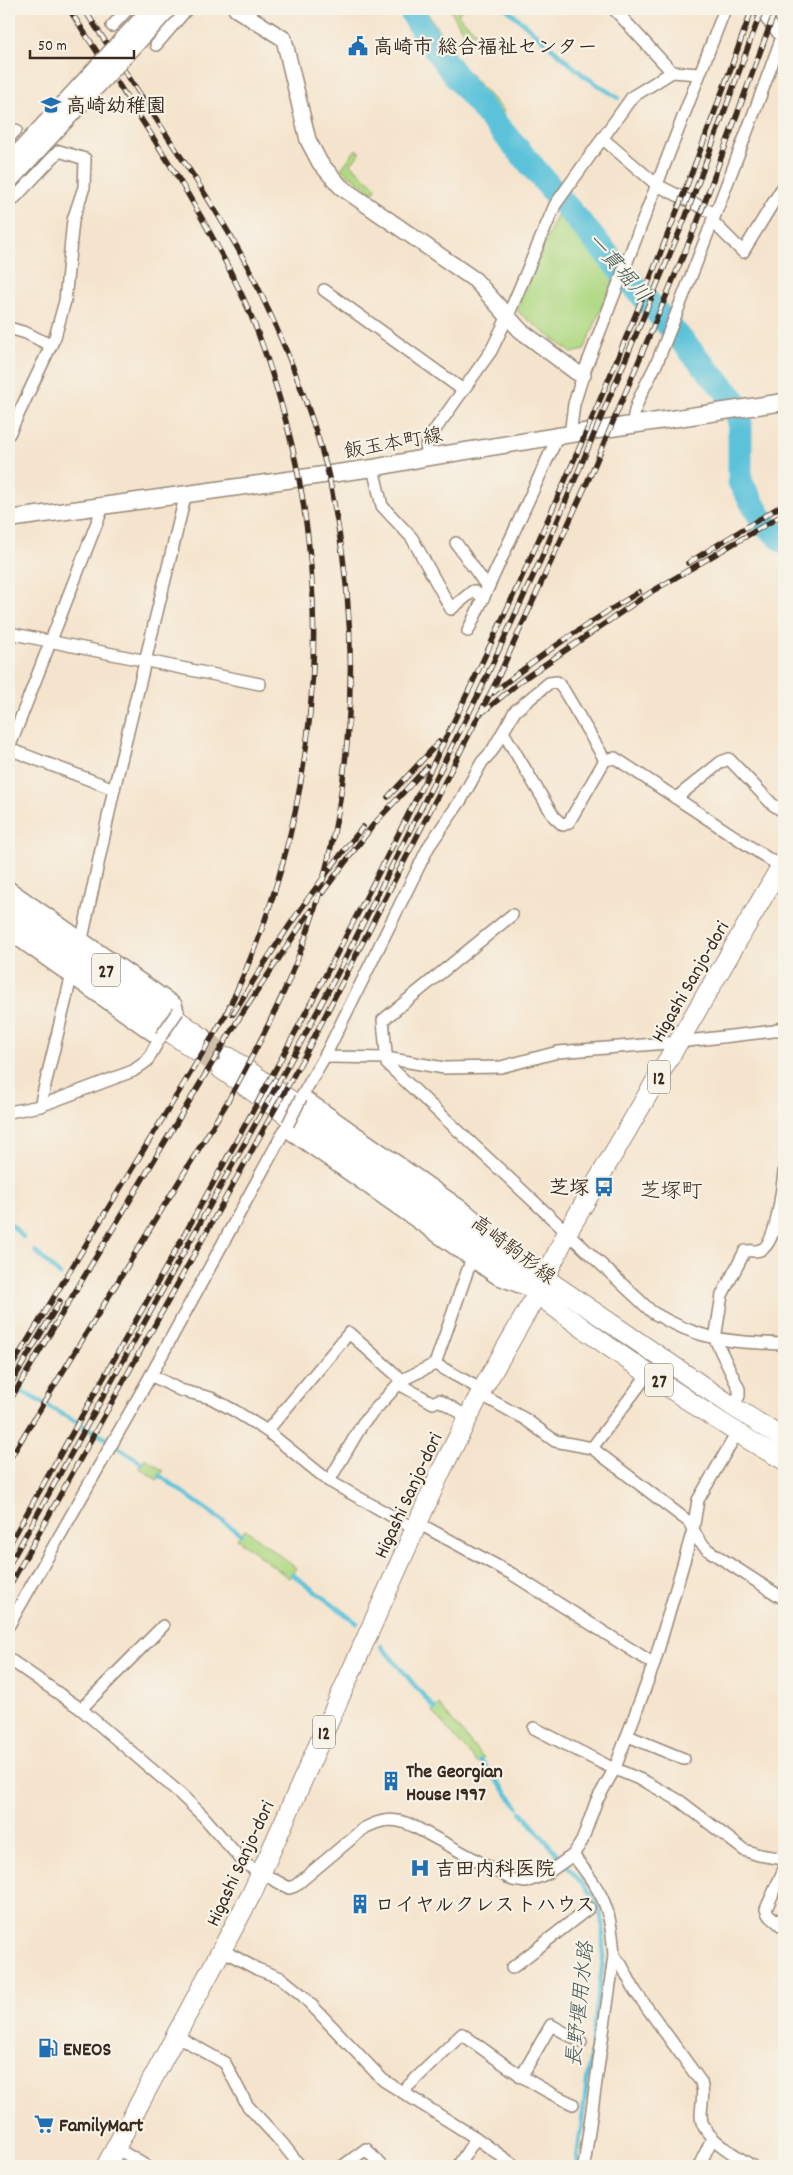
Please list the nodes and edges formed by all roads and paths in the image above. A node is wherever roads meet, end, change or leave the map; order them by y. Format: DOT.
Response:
graph roads {
  1 [pos="128,9"];
  2 [pos="150,9"];
  3 [pos="169,9"];
  4 [pos="188,9"];
  5 [pos="236,9"];
  6 [pos="614,9"];
  7 [pos="725,9"];
  8 [pos="758,9"];
  9 [pos="112,26"];
  10 [pos="784,36"];
  11 [pos="156,44"];
  12 [pos="672,72"];
  13 [pos="699,74"];
  14 [pos="602,138"];
  15 [pos="9,162"];
  16 [pos="9,182"];
  17 [pos="657,185"];
  18 [pos="784,185"];
  19 [pos="9,204"];
  20 [pos="714,218"];
  21 [pos="324,290"];
  22 [pos="507,318"];
  23 [pos="9,328"];
  24 [pos="50,345"];
  25 [pos="583,375"];
  26 [pos="462,390"];
  27 [pos="784,402"];
  28 [pos="632,427"];
  29 [pos="9,434"];
  30 [pos="564,435"];
  31 [pos="429,457"];
  32 [pos="373,468"];
  33 [pos="186,493"];
  34 [pos="103,507"];
  35 [pos="9,519"];
  36 [pos="456,543"];
  37 [pos="486,592"];
  38 [pos="468,631"];
  39 [pos="9,633"];
  40 [pos="50,642"];
  41 [pos="146,660"];
  42 [pos="260,684"];
  43 [pos="503,732"];
  44 [pos="9,749"];
  45 [pos="605,760"];
  46 [pos="114,789"];
  47 [pos="676,798"];
  48 [pos="784,812"];
  49 [pos="782,864"];
  50 [pos="9,887"];
  51 [pos="9,901"];
  52 [pos="512,915"];
  53 [pos="9,918"];
  54 [pos="9,934"];
  55 [pos="82,939"];
  56 [pos="72,978"];
  57 [pos="784,1027"];
  58 [pos="160,1038"];
  59 [pos="679,1042"];
  60 [pos="326,1054"];
  61 [pos="386,1058"];
  62 [pos="225,1063"];
  63 [pos="302,1096"];
  64 [pos="40,1106"];
  65 [pos="9,1112"];
  66 [pos="286,1127"];
  67 [pos="784,1172"];
  68 [pos="780,1219"];
  69 [pos="568,1233"];
  70 [pos="478,1249"];
  71 [pos="541,1286"];
  72 [pos="715,1339"];
  73 [pos="784,1344"];
  74 [pos="435,1364"];
  75 [pos="648,1374"];
  76 [pos="151,1375"];
  77 [pos="401,1382"];
  78 [pos="481,1392"];
  79 [pos="732,1406"];
  80 [pos="468,1417"];
  81 [pos="267,1431"];
  82 [pos="737,1433"];
  83 [pos="784,1439"];
  84 [pos="592,1448"];
  85 [pos="784,1460"];
  86 [pos="329,1481"];
  87 [pos="417,1526"];
  88 [pos="693,1530"];
  89 [pos="784,1599"];
  90 [pos="9,1625"];
  91 [pos="162,1626"];
  92 [pos="9,1659"];
  93 [pos="654,1664"];
  94 [pos="81,1709"];
  95 [pos="534,1728"];
  96 [pos="628,1736"];
  97 [pos="684,1759"];
  98 [pos="615,1768"];
  99 [pos="567,1859"];
  100 [pos="784,1859"];
  101 [pos="784,1868"];
  102 [pos="261,1874"];
  103 [pos="589,1908"];
  104 [pos="784,1928"];
  105 [pos="222,1950"];
  106 [pos="614,1956"];
  107 [pos="512,1968"];
  108 [pos="175,2035"];
  109 [pos="581,2042"];
  110 [pos="521,2077"];
  111 [pos="403,2091"];
  112 [pos="573,2104"];
  113 [pos="476,2138"];
  114 [pos="712,2139"];
  115 [pos="116,2148"];
  116 [pos="106,2166"];
  117 [pos="146,2166"];
  118 [pos="300,2166"];
  119 [pos="343,2166"];
  120 [pos="381,2166"];
  121 [pos="458,2166"];
  122 [pos="515,2166"];
  123 [pos="584,2166"];
  124 [pos="699,2166"];
  125 [pos="752,2166"];
  1 -- 9 [label="street"];
  2 -- 15 [label="street, bridge"];
  3 -- 16 [label="street, bridge"];
  4 -- 11 [label="street"];
  5 -- 22 [label="street"];
  6 -- 12 [label="street"];
  7 -- 13 [label="street"];
  8 -- 10 [label="street"];
  10 -- 20 [label="street"];
  12 -- 13 [label="street"];
  12 -- 14 [label="street"];
  13 -- 17 [label="street"];
  14 -- 17 [label="street"];
  14 -- 22 [label="street"];
  17 -- 20 [label="street"];
  17 -- 25 [label="street"];
  18 -- 20 [label="street"];
  19 -- 24 [label="street"];
  20 -- 28 [label="street"];
  21 -- 26 [label="street"];
  22 -- 25 [label="street"];
  22 -- 26 [label="street"];
  23 -- 24 [label="street"];
  24 -- 29 [label="street"];
  25 -- 30 [label="street"];
  26 -- 31 [label="street"];
  27 -- 28 [label="main road, 飯玉本町線"];
  28 -- 30 [label="main road, 飯玉本町線"];
  30 -- 31 [label="main road, 飯玉本町線"];
  30 -- 37 [label="street"];
  31 -- 32 [label="main road, 飯玉本町線"];
  32 -- 33 [label="main road, 飯玉本町線"];
  32 -- 37 [label="street"];
  33 -- 34 [label="main road, 飯玉本町線"];
  33 -- 41 [label="street"];
  34 -- 35 [label="main road, 飯玉本町線"];
  34 -- 40 [label="street"];
  36 -- 37 [label="street"];
  37 -- 38 [label="street"];
  39 -- 40 [label="street"];
  40 -- 41 [label="street"];
  40 -- 44 [label="street"];
  41 -- 42 [label="street"];
  41 -- 46 [label="street"];
  43 -- 45 [label="street"];
  43 -- 45 [label="street"];
  43 -- 60 [label="street"];
  44 -- 46 [label="street"];
  45 -- 47 [label="street"];
  46 -- 55 [label="street"];
  47 -- 48 [label="street"];
  47 -- 49 [label="street"];
  49 -- 59 [label="main road, Higashi Sanjo-dori / 12"];
  50 -- 55 [label="street"];
  51 -- 53 [label="main road, 27"];
  52 -- 61 [label="street"];
  54 -- 56 [label="street"];
  55 -- 58 [label="street, bridge"];
  56 -- 58 [label="street"];
  56 -- 64 [label="street"];
  57 -- 59 [label="street"];
  58 -- 64 [label="street"];
  59 -- 61 [label="street"];
  59 -- 69 [label="main road, Higashi Sanjo-dori / 12"];
  60 -- 61 [label="street"];
  60 -- 63 [label="street"];
  61 -- 69 [label="street"];
  62 -- 70 [label="main road, 高崎駒形線 / 27"];
  63 -- 66 [label="street, bridge"];
  63 -- 70 [label="street"];
  64 -- 65 [label="street"];
  66 -- 70 [label="street"];
  66 -- 76 [label="street"];
  67 -- 68 [label="street"];
  68 -- 72 [label="street"];
  69 -- 71 [label="main road, Higashi Sanjo-dori / 12"];
  69 -- 72 [label="street"];
  70 -- 71 [label="main road, 高崎駒形線 / 27"];
  70 -- 74 [label="street"];
  71 -- 75 [label="main road, 高崎駒形線 / 27"];
  71 -- 78 [label="main road, Higashi Sanjo-dori / 12"];
  71 -- 79 [label="main road, 高崎駒形線 / 27"];
  72 -- 73 [label="street"];
  72 -- 79 [label="street"];
  74 -- 77 [label="street"];
  74 -- 78 [label="street"];
  75 -- 82 [label="main road, 高崎駒形線 / 27"];
  75 -- 84 [label="street"];
  76 -- 81 [label="street"];
  76 -- 90 [label="street"];
  77 -- 80 [label="street"];
  77 -- 81 [label="street"];
  77 -- 86 [label="street"];
  78 -- 80 [label="main road, Higashi Sanjo-dori / 12"];
  78 -- 84 [label="street"];
  79 -- 83 [label="main road, 高崎駒形線 / 27"];
  80 -- 87 [label="main road, Higashi Sanjo-dori / 12"];
  81 -- 86 [label="street"];
  82 -- 85 [label="main road, 高崎駒形線 / 27"];
  82 -- 88 [label="street"];
  84 -- 88 [label="street"];
  86 -- 87 [label="street"];
  87 -- 93 [label="street"];
  87 -- 102 [label="main road, Higashi Sanjo-dori / 12"];
  88 -- 89 [label="street"];
  88 -- 93 [label="street"];
  91 -- 94 [label="street"];
  92 -- 94 [label="street"];
  93 -- 96 [label="street"];
  94 -- 102 [label="street"];
  95 -- 98 [label="street"];
  96 -- 97 [label="street"];
  96 -- 98 [label="street"];
  98 -- 99 [label="street"];
  98 -- 100 [label="street"];
  99 -- 102 [label="street"];
  99 -- 106 [label="street"];
  101 -- 104 [label="street"];
  102 -- 105 [label="main road, Higashi Sanjo-dori / 12"];
  103 -- 107 [label="street"];
  105 -- 108 [label="main road, Higashi Sanjo-dori / 12"];
  105 -- 111 [label="street"];
  106 -- 114 [label="street"];
  106 -- 123 [label="street"];
  108 -- 115 [label="main road, Higashi Sanjo-dori / 12"];
  108 -- 118 [label="street"];
  109 -- 110 [label="street"];
  110 -- 111 [label="street"];
  110 -- 112 [label="street"];
  111 -- 113 [label="street"];
  113 -- 121 [label="street"];
  113 -- 122 [label="street"];
  114 -- 124 [label="street"];
  114 -- 125 [label="street"];
  115 -- 116 [label="main road, Higashi Sanjo-dori / 12"];
  115 -- 117 [label="street"];
  119 -- 120 [label="street"];
}
